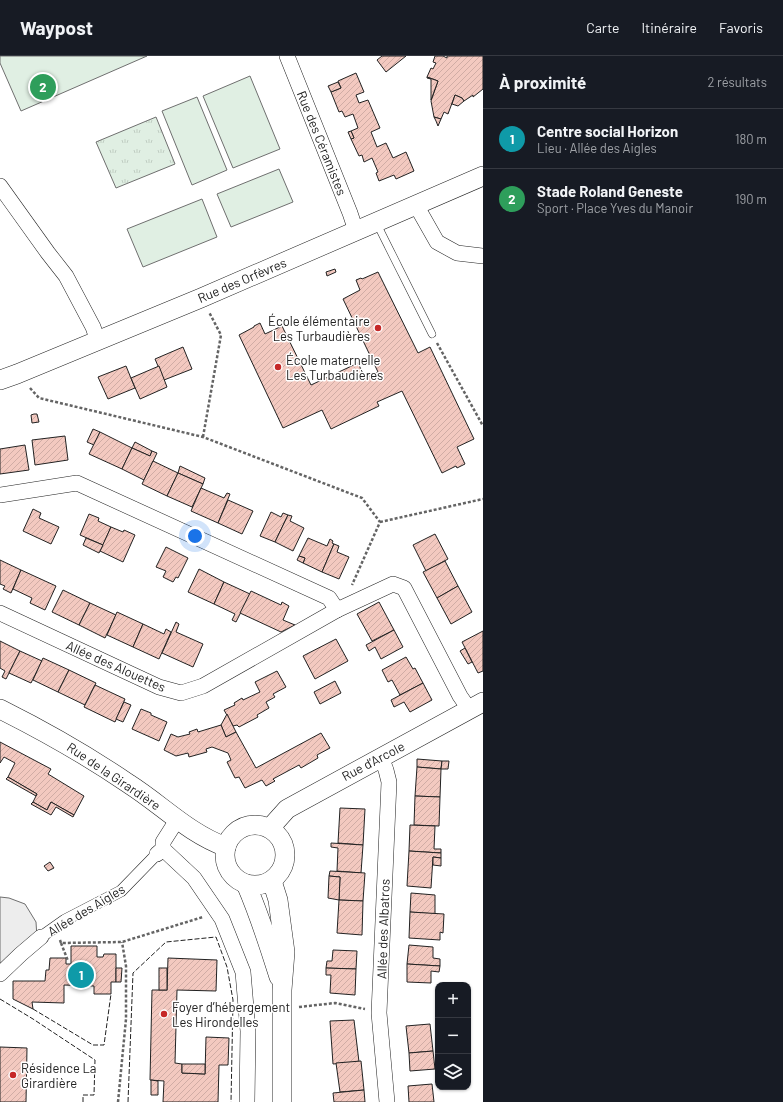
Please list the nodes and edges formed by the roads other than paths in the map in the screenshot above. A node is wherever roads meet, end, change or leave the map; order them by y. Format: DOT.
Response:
graph roads {
  1 [pos="287,56"];
  2 [pos="483,176"];
  3 [pos="0,186"];
  4 [pos="416,205"];
  5 [pos="376,222"];
  6 [pos="356,231"];
  7 [pos="483,256"];
  8 [pos="432,334"];
  9 [pos="98,341"];
  10 [pos="9,377"];
  11 [pos="0,495"];
  12 [pos="337,610"];
  13 [pos="0,613"];
  14 [pos="476,705"];
  15 [pos="0,709"];
  16 [pos="381,758"];
  17 [pos="177,820"];
  18 [pos="270,828"];
  19 [pos="226,847"];
  20 [pos="160,851"];
  21 [pos="272,881"];
  22 [pos="246,884"];
  23 [pos="41,937"];
  24 [pos="0,974"];
  25 [pos="282,996"];
  26 [pos="247,1102"];
  27 [pos="282,1102"];
  28 [pos="387,1102"];
  1 -- 6 [label="street, Rue des Céramistes"];
  2 -- 4 [label="street, Rue des Orfèvres"];
  3 -- 9 [label="street"];
  4 -- 5 [label="street, Rue des Orfèvres"];
  4 -- 7 [label="street"];
  5 -- 6 [label="street, Rue des Orfèvres"];
  5 -- 8 [label="lane"];
  6 -- 9 [label="street, Rue des Orfèvres"];
  9 -- 10 [label="street, Rue des Orfèvres"];
  11 -- 12 [label="street"];
  12 -- 13 [label="street, Allée des Alouettes"];
  12 -- 14 [label="street, Allée des Alouettes"];
  14 -- 16 [label="street, Rue d’Arcole"];
  15 -- 17 [label="street, Rue de la Girardière"];
  16 -- 18 [label="street, Rue d’Arcole"];
  16 -- 28 [label="street, Allée des Albatros"];
  17 -- 19 [label="street, Rue de la Girardière"];
  17 -- 20 [label="street, Allée des Aigles"];
  18 -- 19 [label="street"];
  18 -- 21 [label="street"];
  19 -- 22 [label="street"];
  20 -- 23 [label="street, Allée des Aigles"];
  20 -- 26 [label="street"];
  21 -- 22 [label="street"];
  21 -- 25 [label="street"];
  22 -- 25 [label="street"];
  23 -- 24 [label="street, Allée des Aigles"];
  25 -- 27 [label="street"];
}
